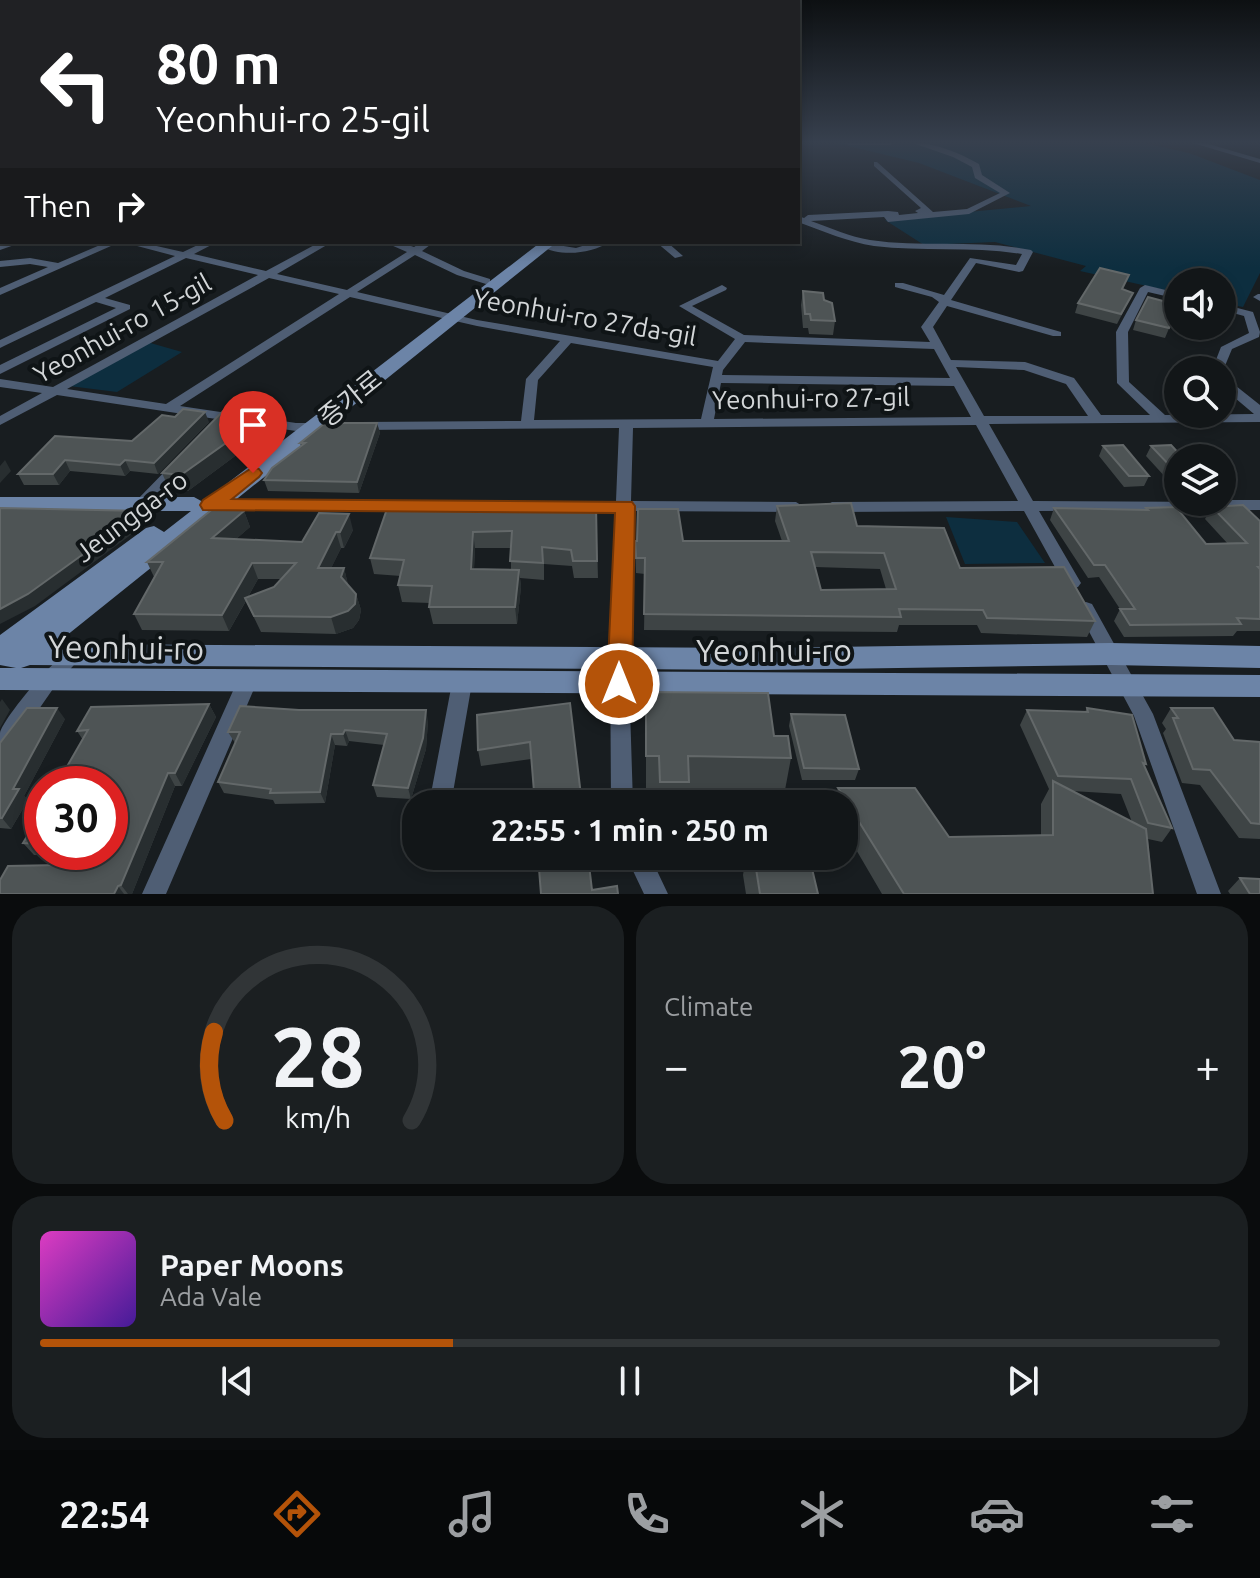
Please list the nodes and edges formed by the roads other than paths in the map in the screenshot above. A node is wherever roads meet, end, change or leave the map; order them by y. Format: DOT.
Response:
graph roads {
  1 [pos="900,185"];
  2 [pos="992,185"];
  3 [pos="888,214"];
  4 [pos="800,218"];
  5 [pos="800,219"];
  6 [pos="110,244"];
  7 [pos="136,244"];
  8 [pos="208,244"];
  9 [pos="323,244"];
  10 [pos="396,244"];
  11 [pos="426,244"];
  12 [pos="543,244"];
  13 [pos="544,244"];
  14 [pos="549,244"];
  15 [pos="599,244"];
  16 [pos="663,244"];
  17 [pos="417,250"];
  18 [pos="186,255"];
  19 [pos="678,256"];
  20 [pos="0,264"];
  21 [pos="58,266"];
  22 [pos="266,274"];
  23 [pos="486,281"];
  24 [pos="899,285"];
  25 [pos="722,288"];
  26 [pos="0,292"];
  27 [pos="351,292"];
  28 [pos="1164,293"];
  29 [pos="95,298"];
  30 [pos="943,301"];
  31 [pos="1236,311"];
  32 [pos="447,316"];
  33 [pos="1057,334"];
  34 [pos="742,338"];
  35 [pos="567,340"];
  36 [pos="0,344"];
  37 [pos="938,346"];
  38 [pos="1223,356"];
  39 [pos="947,363"];
  40 [pos="0,370"];
  41 [pos="718,372"];
  42 [pos="957,382"];
  43 [pos="0,383"];
  44 [pos="54,391"];
  45 [pos="1236,392"];
  46 [pos="168,408"];
  47 [pos="1260,412"];
  48 [pos="1161,418"];
  49 [pos="1260,418"];
  50 [pos="1097,419"];
  51 [pos="980,420"];
  52 [pos="0,421"];
  53 [pos="626,423"];
  54 [pos="707,423"];
  55 [pos="527,425"];
  56 [pos="305,427"];
  57 [pos="194,450"];
  58 [pos="0,504"];
  59 [pos="202,504"];
  60 [pos="141,505"];
  61 [pos="1260,505"];
  62 [pos="494,506"];
  63 [pos="567,506"];
  64 [pos="625,506"];
  65 [pos="1029,507"];
  66 [pos="8,652"];
  67 [pos="1111,654"];
  68 [pos="73,656"];
  69 [pos="1260,657"];
  70 [pos="620,671"];
  71 [pos="0,672"];
  72 [pos="0,679"];
  73 [pos="48,680"];
  74 [pos="247,682"];
  75 [pos="462,683"];
  76 [pos="1128,685"];
  77 [pos="1260,686"];
  78 [pos="0,749"];
  79 [pos="443,790"];
  80 [pos="622,790"];
  81 [pos="645,870"];
  82 [pos="154,894"];
  83 [pos="656,894"];
  84 [pos="1209,894"];
  1 -- 3 [label="street"];
  2 -- 3 [label="street"];
  3 -- 4 [label="street"];
  5 -- 30 [label="street"];
  6 -- 21 [label="street"];
  7 -- 18 [label="street, Yeonhui-ro 15-gil"];
  8 -- 18 [label="street"];
  9 -- 22 [label="street, Yeonhui-ro 15-gil"];
  10 -- 17 [label="street"];
  11 -- 17 [label="street"];
  12 -- 23 [label="main road"];
  13 -- 32 [label="main road, 증가로"];
  14 -- 15 [label="street"];
  16 -- 19 [label="street"];
  17 -- 23 [label="street"];
  17 -- 27 [label="street"];
  18 -- 22 [label="street, Yeonhui-ro 15-gil"];
  18 -- 29 [label="street"];
  20 -- 21 [label="street"];
  21 -- 26 [label="street"];
  22 -- 27 [label="street, Yeonhui-ro 27da-gil"];
  22 -- 44 [label="street, Yeonhui-ro 15-gil"];
  23 -- 32 [label="main road"];
  24 -- 30 [label="street"];
  25 -- 34 [label="street, Yeonhui-ro 27da-gil"];
  27 -- 32 [label="street, Yeonhui-ro 27da-gil"];
  27 -- 46 [label="street"];
  28 -- 48 [label="street"];
  29 -- 36 [label="street"];
  29 -- 40 [label="street"];
  30 -- 33 [label="street"];
  30 -- 37 [label="street"];
  31 -- 38 [label="street"];
  32 -- 35 [label="street, Yeonhui-ro 27da-gil"];
  32 -- 56 [label="main road, 증가로"];
  34 -- 37 [label="street, Yeonhui-ro 27da-gil"];
  34 -- 41 [label="street, Yeonhui-ro 27da-gil"];
  35 -- 41 [label="street, Yeonhui-ro 27da-gil"];
  35 -- 55 [label="street"];
  37 -- 39 [label="street"];
  39 -- 42 [label="street"];
  39 -- 50 [label="street"];
  41 -- 42 [label="street"];
  41 -- 54 [label="street, Yeonhui-ro 27da-gil"];
  42 -- 51 [label="street"];
  43 -- 44 [label="street"];
  44 -- 46 [label="street"];
  44 -- 52 [label="street, Yeonhui-ro 15-gil"];
  45 -- 47 [label="street"];
  46 -- 56 [label="street"];
  48 -- 49 [label="street, Yeonhui-ro 27-gil"];
  48 -- 50 [label="street, Yeonhui-ro 27-gil"];
  50 -- 51 [label="street, Yeonhui-ro 27-gil"];
  51 -- 54 [label="street, Yeonhui-ro 27-gil"];
  51 -- 65 [label="street"];
  53 -- 54 [label="street, Yeonhui-ro 27-gil"];
  53 -- 55 [label="street, Yeonhui-ro 27-gil"];
  53 -- 64 [label="street"];
  55 -- 56 [label="street, Yeonhui-ro 27-gil"];
  56 -- 59 [label="main road, 증가로"];
  57 -- 60 [label="street"];
  58 -- 60 [label="main road"];
  59 -- 60 [label="main road"];
  59 -- 62 [label="street"];
  59 -- 66 [label="main road, 증가로"];
  61 -- 65 [label="street"];
  63 -- 64 [label="street"];
  64 -- 65 [label="street"];
  64 -- 70 [label="street"];
  65 -- 67 [label="street"];
  66 -- 68 [label="main road, Yeonhui-ro"];
  66 -- 71 [label="main road, 증가로"];
  67 -- 69 [label="main road, Yeonhui-ro"];
  67 -- 70 [label="main road, Yeonhui-ro"];
  67 -- 76 [label="street"];
  68 -- 70 [label="main road, Yeonhui-ro"];
  68 -- 73 [label="street"];
  70 -- 75 [label="main road, Yeonhui-ro"];
  70 -- 76 [label="main road, Yeonhui-ro"];
  70 -- 80 [label="street"];
  72 -- 73 [label="main road, Yeonhui-ro"];
  73 -- 74 [label="main road, Yeonhui-ro"];
  73 -- 78 [label="street"];
  74 -- 75 [label="main road, Yeonhui-ro"];
  74 -- 82 [label="street"];
  75 -- 79 [label="street"];
  76 -- 77 [label="main road, Yeonhui-ro"];
  76 -- 84 [label="street"];
  81 -- 83 [label="street"];
}
